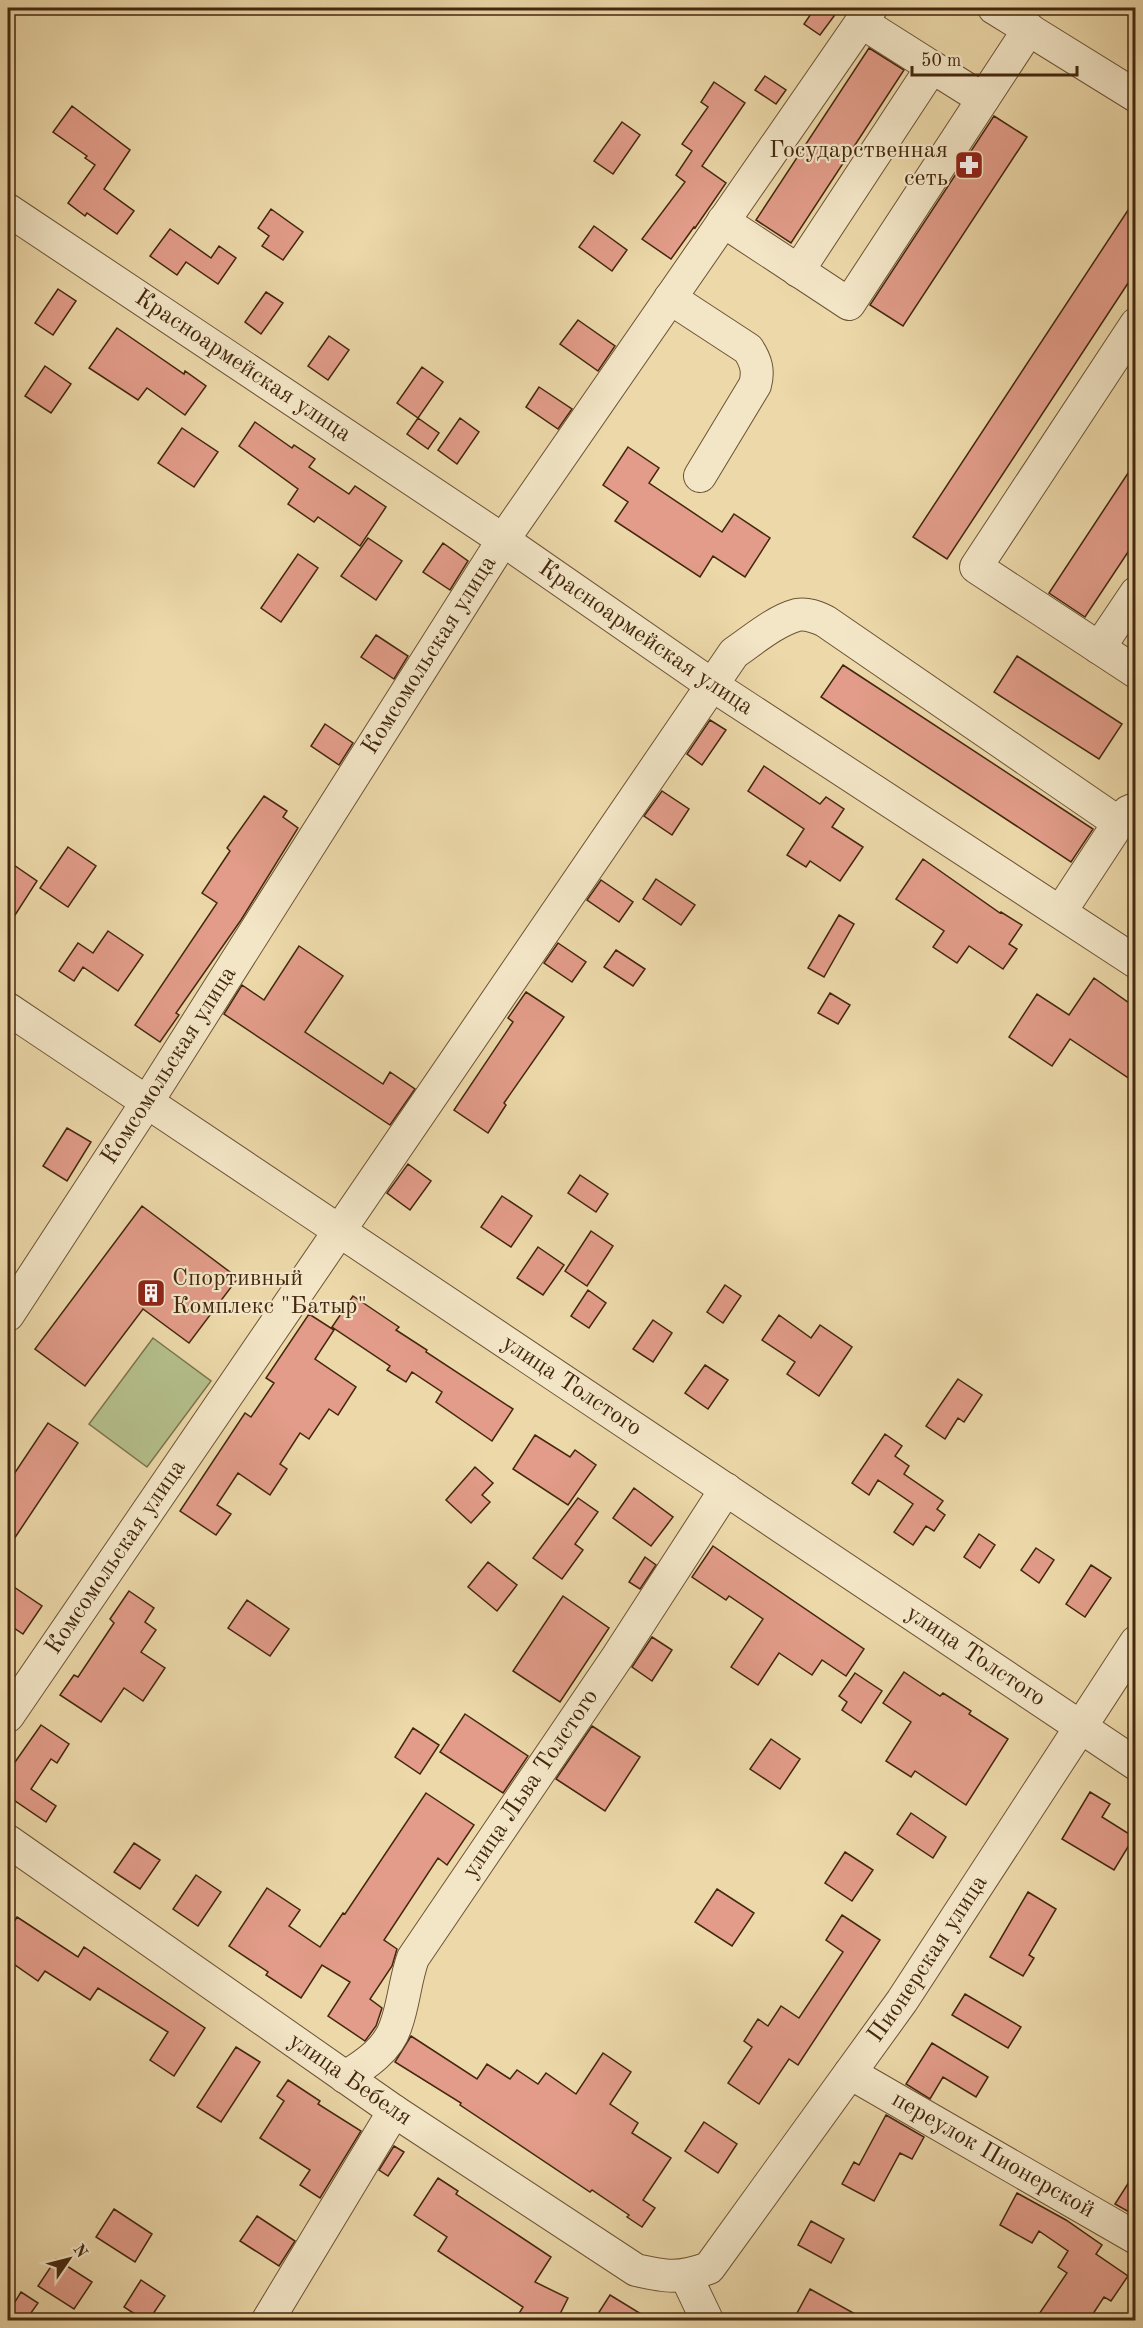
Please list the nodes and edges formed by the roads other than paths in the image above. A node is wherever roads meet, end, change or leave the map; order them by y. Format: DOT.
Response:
graph roads {
  1 [pos="994,8"];
  2 [pos="866,15"];
  3 [pos="1029,29"];
  4 [pos="932,67"];
  5 [pos="1136,96"];
  6 [pos="983,99"];
  7 [pos="8,210"];
  8 [pos="723,221"];
  9 [pos="798,271"];
  10 [pos="670,298"];
  11 [pos="1136,324"];
  12 [pos="700,476"];
  13 [pos="503,540"];
  14 [pos="1136,593"];
  15 [pos="1099,648"];
  16 [pos="1136,672"];
  17 [pos="712,685"];
  18 [pos="1127,816"];
  19 [pos="1061,911"];
  20 [pos="1136,962"];
  21 [pos="8,1009"];
  22 [pos="147,1102"];
  23 [pos="339,1231"];
  24 [pos="8,1315"];
  25 [pos="726,1489"];
  26 [pos="1136,1642"];
  27 [pos="8,1716"];
  28 [pos="1081,1726"];
  29 [pos="1136,1764"];
  30 [pos="8,1841"];
  31 [pos="850,2073"];
  32 [pos="345,2077"];
  33 [pos="394,2111"];
  34 [pos="1136,2238"];
  35 [pos="697,2272"];
  36 [pos="268,2320"];
  37 [pos="707,2320"];
  1 -- 3 [label="street"];
  2 -- 4 [label="street"];
  2 -- 8 [label="street, Комсомольская улица"];
  3 -- 5 [label="street"];
  3 -- 6 [label="street"];
  4 -- 6 [label="street"];
  4 -- 9 [label="street"];
  6 -- 9 [label="street"];
  7 -- 13 [label="street, Красноармейская улица"];
  8 -- 9 [label="street"];
  8 -- 10 [label="street, Комсомольская улица"];
  10 -- 12 [label="street"];
  10 -- 13 [label="street, Комсомольская улица"];
  11 -- 15 [label="street"];
  13 -- 17 [label="street, Красноармейская улица"];
  13 -- 22 [label="street, Комсомольская улица"];
  14 -- 15 [label="street"];
  15 -- 16 [label="street"];
  17 -- 18 [label="street, Комсомольская улица"];
  17 -- 19 [label="street, Красноармейская улица"];
  17 -- 23 [label="street, Комсомольская улица"];
  18 -- 19 [label="street"];
  19 -- 20 [label="street, Красноармейская улица"];
  21 -- 22 [label="street, улица Толстого"];
  22 -- 23 [label="street, улица Толстого"];
  22 -- 24 [label="street, Комсомольская улица"];
  23 -- 25 [label="street, улица Толстого"];
  23 -- 27 [label="street, Комсомольская улица"];
  25 -- 28 [label="street, улица Толстого"];
  25 -- 32 [label="street, улица Льва Толстого"];
  26 -- 28 [label="street, Пионерская улица"];
  28 -- 29 [label="street, улица Толстого"];
  28 -- 31 [label="street, Пионерская улица"];
  30 -- 32 [label="street, улица Бебеля"];
  31 -- 34 [label="street, переулок Пионерской"];
  31 -- 35 [label="street, Пионерская улица"];
  32 -- 33 [label="street, улица Бебеля"];
  33 -- 35 [label="street, улица Бебеля"];
  33 -- 36 [label="street"];
  35 -- 37 [label="street"];
}
